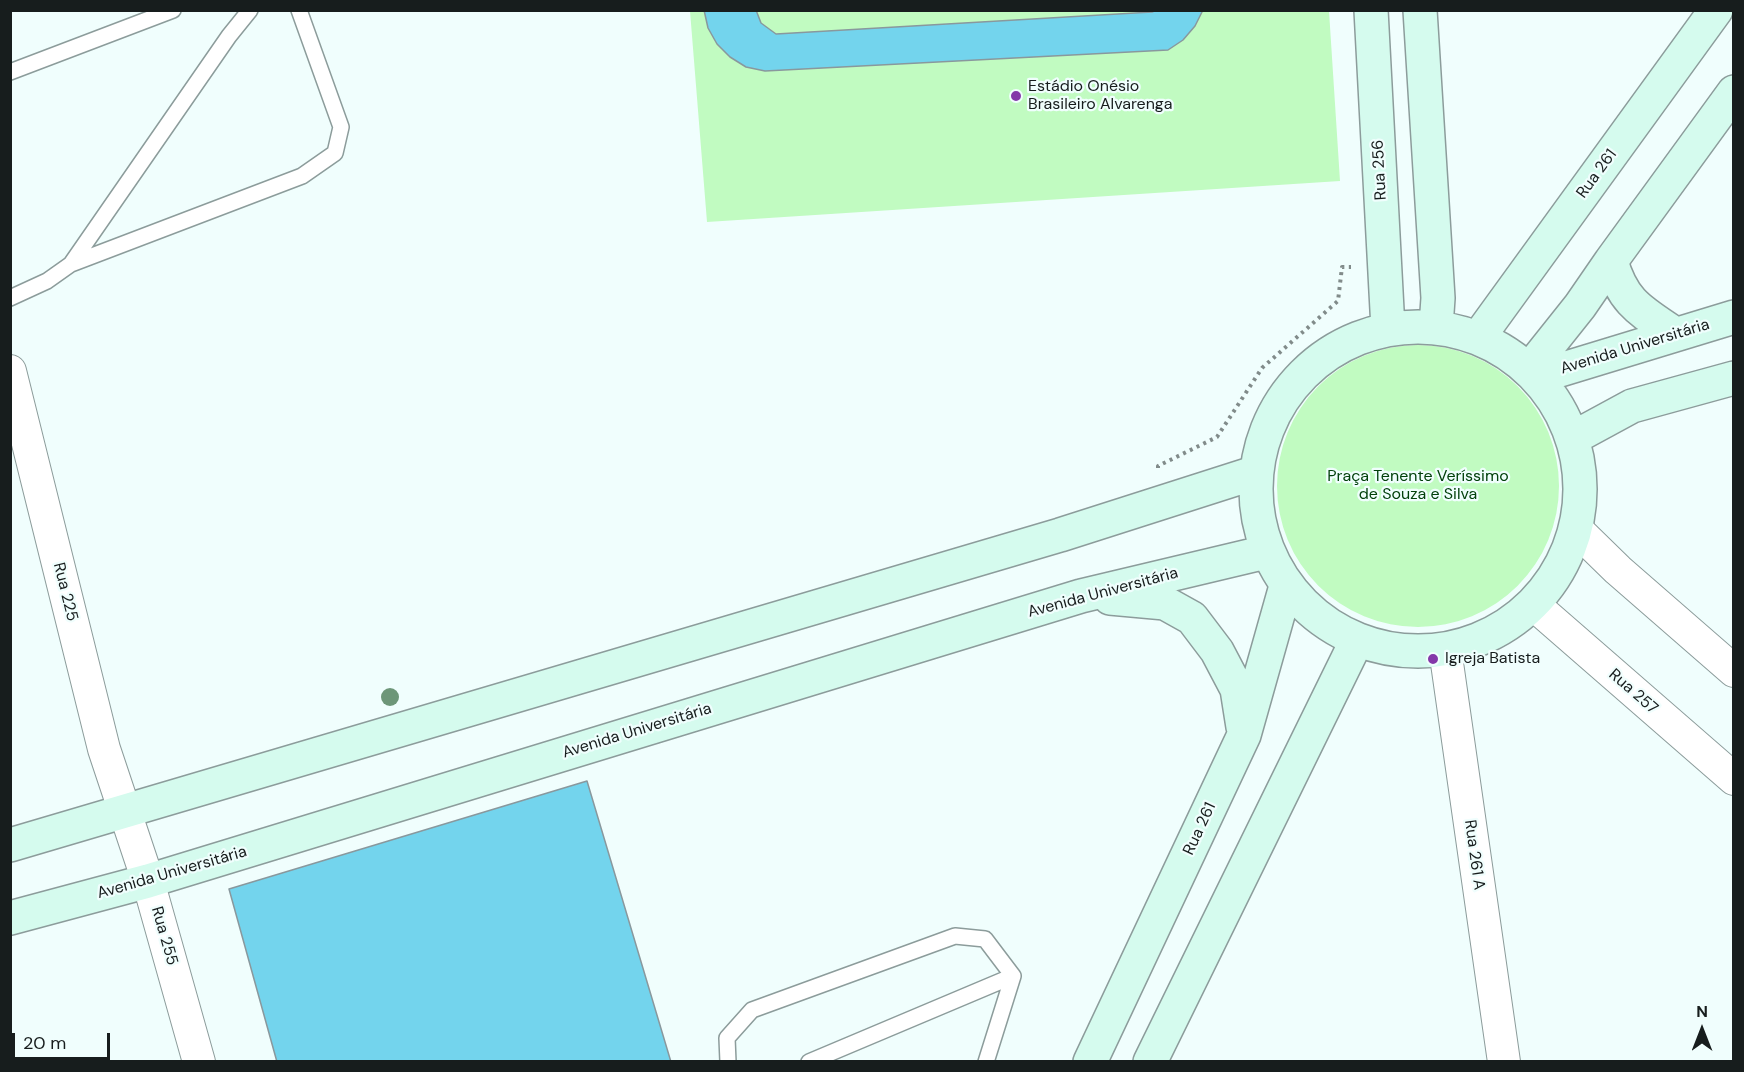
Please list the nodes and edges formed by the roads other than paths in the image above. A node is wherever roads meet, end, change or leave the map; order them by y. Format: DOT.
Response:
graph roads {
  1 [pos="172,10"];
  2 [pos="250,10"];
  3 [pos="299,10"];
  4 [pos="1371,10"];
  5 [pos="1420,10"];
  6 [pos="1716,10"];
  7 [pos="10,72"];
  8 [pos="1734,92"];
  9 [pos="1611,261"];
  10 [pos="71,264"];
  11 [pos="10,298"];
  12 [pos="1734,317"];
  13 [pos="1436,327"];
  14 [pos="1388,328"];
  15 [pos="1675,334"];
  16 [pos="1478,338"];
  17 [pos="10,371"];
  18 [pos="1533,373"];
  19 [pos="1734,378"];
  20 [pos="1573,438"];
  21 [pos="1254,473"];
  22 [pos="1576,529"];
  23 [pos="1266,552"];
  24 [pos="1286,586"];
  25 [pos="1081,596"];
  26 [pos="1533,604"];
  27 [pos="1357,640"];
  28 [pos="1445,650"];
  29 [pos="1734,671"];
  30 [pos="1244,735"];
  31 [pos="1734,779"];
  32 [pos="126,812"];
  33 [pos="10,845"];
  34 [pos="148,881"];
  35 [pos="10,918"];
  36 [pos="1013,976"];
  37 [pos="199,1062"];
  38 [pos="728,1062"];
  39 [pos="809,1062"];
  40 [pos="986,1062"];
  41 [pos="1090,1062"];
  42 [pos="1150,1062"];
  43 [pos="1504,1062"];
  1 -- 7 [label="lane"];
  2 -- 10 [label="lane"];
  3 -- 10 [label="lane"];
  4 -- 14 [label="main road, Rua 256"];
  5 -- 13 [label="main road"];
  6 -- 16 [label="main road, Rua 261"];
  8 -- 9 [label="main road"];
  9 -- 15 [label="main road"];
  9 -- 18 [label="main road"];
  10 -- 11 [label="lane"];
  12 -- 15 [label="main road, Avenida Universitária"];
  13 -- 14 [label="main road"];
  13 -- 16 [label="main road"];
  14 -- 21 [label="main road"];
  15 -- 18 [label="main road, Avenida Universitária"];
  16 -- 18 [label="main road"];
  17 -- 32 [label="street, Rua 225"];
  18 -- 20 [label="main road"];
  19 -- 20 [label="main road"];
  20 -- 22 [label="main road"];
  21 -- 23 [label="main road"];
  21 -- 32 [label="main road"];
  22 -- 26 [label="main road"];
  22 -- 29 [label="street"];
  23 -- 24 [label="main road"];
  23 -- 25 [label="main road, Avenida Universitária"];
  24 -- 27 [label="main road"];
  24 -- 30 [label="main road, Rua 261"];
  25 -- 30 [label="main road"];
  25 -- 34 [label="main road, Avenida Universitária"];
  26 -- 28 [label="main road"];
  26 -- 31 [label="street, Rua 257"];
  27 -- 28 [label="main road"];
  27 -- 42 [label="main road"];
  28 -- 43 [label="street, Rua 261 A"];
  30 -- 41 [label="main road, Rua 261"];
  32 -- 33 [label="main road"];
  32 -- 34 [label="street, Rua 255"];
  34 -- 35 [label="main road, Avenida Universitária"];
  34 -- 37 [label="street, Rua 255"];
  36 -- 38 [label="lane"];
  36 -- 39 [label="lane"];
  36 -- 40 [label="lane"];
}
